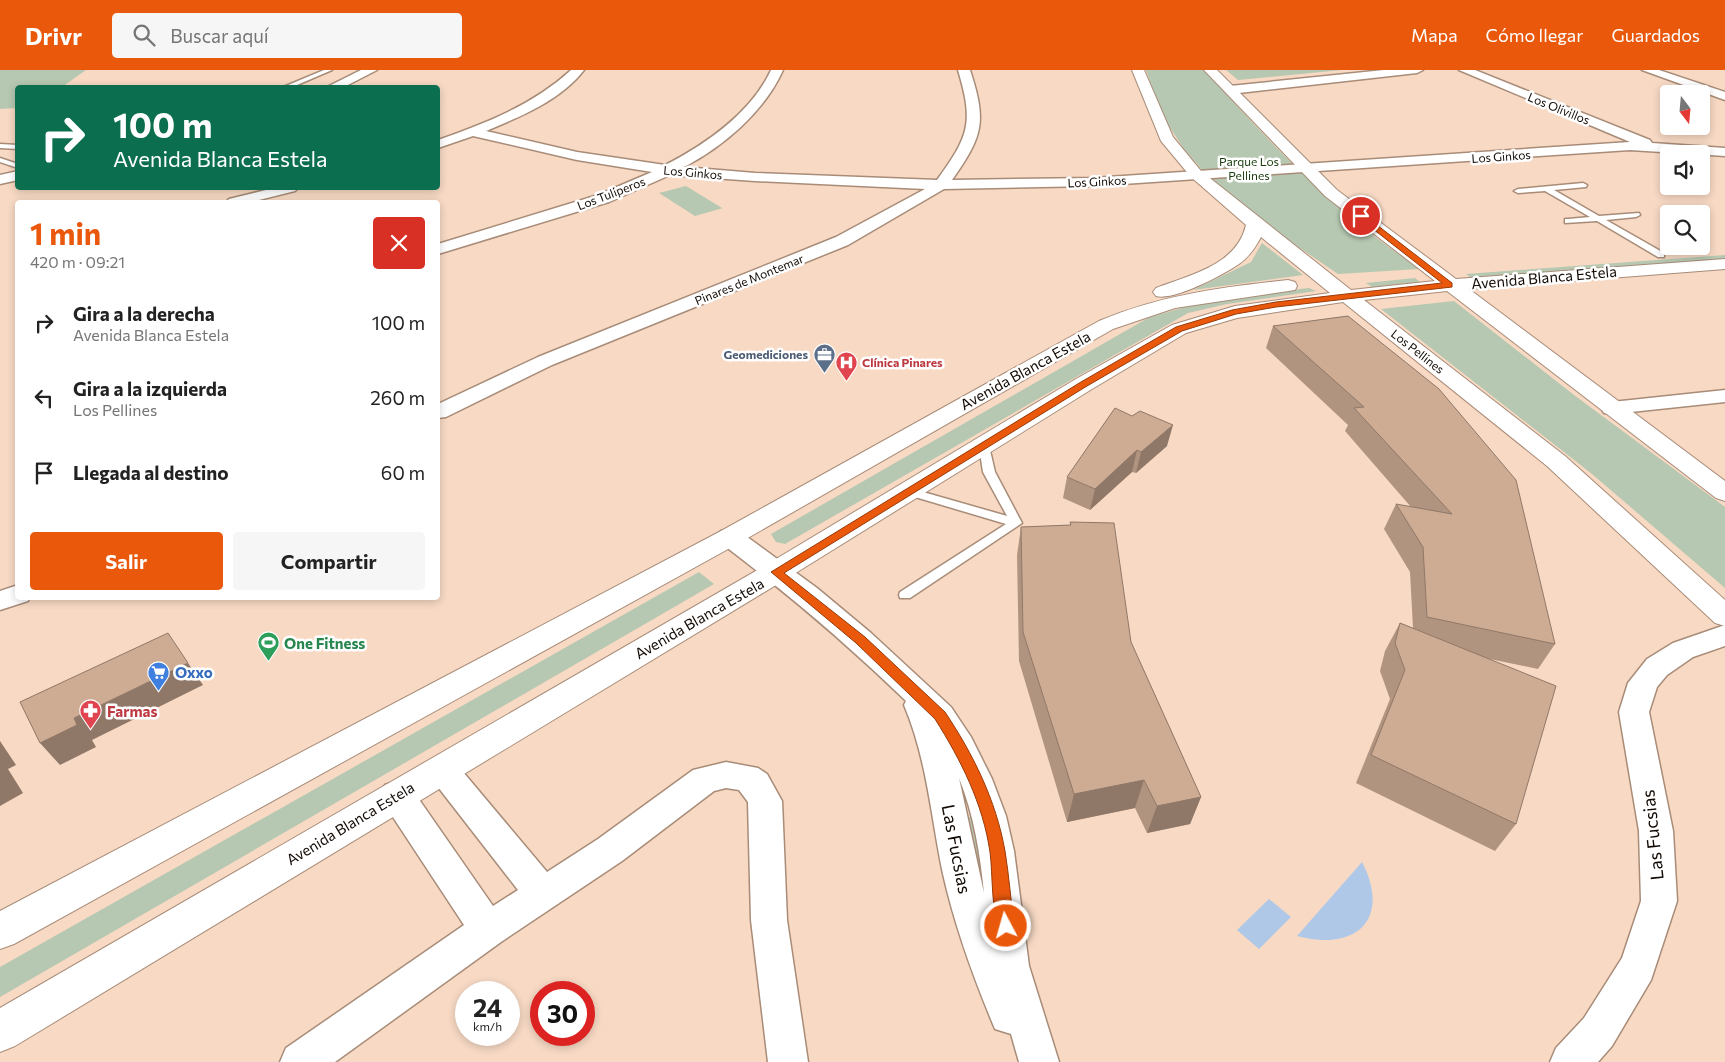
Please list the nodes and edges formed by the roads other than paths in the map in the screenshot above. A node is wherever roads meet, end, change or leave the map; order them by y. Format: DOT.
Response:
graph roads {
  1 [pos="329,70"];
  2 [pos="578,70"];
  3 [pos="777,70"];
  4 [pos="964,70"];
  5 [pos="1138,70"];
  6 [pos="1210,70"];
  7 [pos="1417,70"];
  8 [pos="1465,70"];
  9 [pos="1648,70"];
  10 [pos="377,72"];
  11 [pos="292,85"];
  12 [pos="340,85"];
  13 [pos="357,85"];
  14 [pos="1230,90"];
  15 [pos="1725,96"];
  16 [pos="472,132"];
  17 [pos="440,143"];
  18 [pos="0,146"];
  19 [pos="1653,146"];
  20 [pos="15,147"];
  21 [pos="1725,152"];
  22 [pos="0,160"];
  23 [pos="15,168"];
  24 [pos="1307,168"];
  25 [pos="15,169"];
  26 [pos="15,170"];
  27 [pos="667,170"];
  28 [pos="0,171"];
  29 [pos="1196,174"];
  30 [pos="0,180"];
  31 [pos="941,185"];
  32 [pos="1584,185"];
  33 [pos="1546,188"];
  34 [pos="282,190"];
  35 [pos="1518,191"];
  36 [pos="242,200"];
  37 [pos="1636,215"];
  38 [pos="1596,218"];
  39 [pos="1568,220"];
  40 [pos="1255,224"];
  41 [pos="440,248"];
  42 [pos="1725,250"];
  43 [pos="1710,251"];
  44 [pos="1660,254"];
  45 [pos="1661,255"];
  46 [pos="1725,264"];
  47 [pos="1441,279"];
  48 [pos="1338,289"];
  49 [pos="1106,325"];
  50 [pos="1725,396"];
  51 [pos="1612,408"];
  52 [pos="440,411"];
  53 [pos="984,446"];
  54 [pos="909,492"];
  55 [pos="1725,493"];
  56 [pos="1016,523"];
  57 [pos="730,537"];
  58 [pos="776,572"];
  59 [pos="15,595"];
  60 [pos="905,595"];
  61 [pos="0,601"];
  62 [pos="1725,616"];
  63 [pos="1725,635"];
  64 [pos="911,689"];
  65 [pos="442,769"];
  66 [pos="397,795"];
  67 [pos="543,894"];
  68 [pos="488,930"];
  69 [pos="0,931"];
  70 [pos="0,1031"];
  71 [pos="785,1060"];
  72 [pos="300,1062"];
  73 [pos="1032,1062"];
  74 [pos="1039,1062"];
  75 [pos="1570,1062"];
  1 -- 11 [label="lane"];
  2 -- 16 [label="street"];
  3 -- 27 [label="street, Los Tuliperos"];
  4 -- 31 [label="street, Pinares de Montemar"];
  5 -- 29 [label="main road, Los Pellines"];
  6 -- 14 [label="main road"];
  7 -- 14 [label="street"];
  8 -- 19 [label="street, Los Olivillos"];
  9 -- 15 [label="street"];
  10 -- 12 [label="street"];
  10 -- 13 [label="street"];
  14 -- 24 [label="main road"];
  16 -- 17 [label="street"];
  16 -- 27 [label="street, Los Ginkos"];
  18 -- 20 [label="lane"];
  19 -- 21 [label="street, Los Ginkos"];
  19 -- 24 [label="street, Los Ginkos"];
  22 -- 23 [label="lane"];
  24 -- 29 [label="street, Los Ginkos"];
  24 -- 47 [label="main road"];
  25 -- 28 [label="street"];
  26 -- 30 [label="street"];
  27 -- 31 [label="street, Los Ginkos"];
  27 -- 41 [label="street, Los Tuliperos"];
  29 -- 31 [label="street, Los Ginkos"];
  29 -- 40 [label="main road, Los Pellines"];
  31 -- 52 [label="street, Pinares de Montemar"];
  32 -- 33 [label="lane"];
  33 -- 35 [label="lane"];
  33 -- 38 [label="lane"];
  34 -- 36 [label="street"];
  37 -- 38 [label="lane"];
  38 -- 39 [label="lane"];
  38 -- 44 [label="lane"];
  40 -- 48 [label="main road, Los Pellines"];
  40 -- 49 [label="main road"];
  42 -- 43 [label="main road, Avenida Blanca Estela"];
  45 -- 47 [label="main road, Avenida Blanca Estela"];
  46 -- 47 [label="main road, Avenida Blanca Estela"];
  47 -- 48 [label="main road, Avenida Blanca Estela"];
  47 -- 51 [label="main road"];
  48 -- 49 [label="main road, Avenida Blanca Estela"];
  48 -- 53 [label="main road, Avenida Blanca Estela"];
  48 -- 62 [label="main road, Los Pellines"];
  49 -- 57 [label="main road, Avenida Blanca Estela"];
  50 -- 51 [label="street"];
  51 -- 55 [label="main road"];
  53 -- 54 [label="main road, Avenida Blanca Estela"];
  53 -- 56 [label="lane"];
  54 -- 56 [label="lane"];
  54 -- 58 [label="main road, Avenida Blanca Estela"];
  56 -- 60 [label="lane"];
  57 -- 58 [label="street, Las Fucsias"];
  57 -- 69 [label="main road, Avenida Blanca Estela"];
  58 -- 64 [label="street, Las Fucsias"];
  58 -- 65 [label="main road, Avenida Blanca Estela"];
  59 -- 61 [label="street"];
  63 -- 75 [label="street, Las Fucsias"];
  64 -- 73 [label="street, Las Fucsias"];
  64 -- 74 [label="street, Las Fucsias"];
  65 -- 66 [label="main road, Avenida Blanca Estela"];
  65 -- 67 [label="street"];
  66 -- 68 [label="street"];
  66 -- 70 [label="main road, Avenida Blanca Estela"];
  67 -- 68 [label="street"];
  67 -- 71 [label="street"];
  68 -- 72 [label="street"];
}
